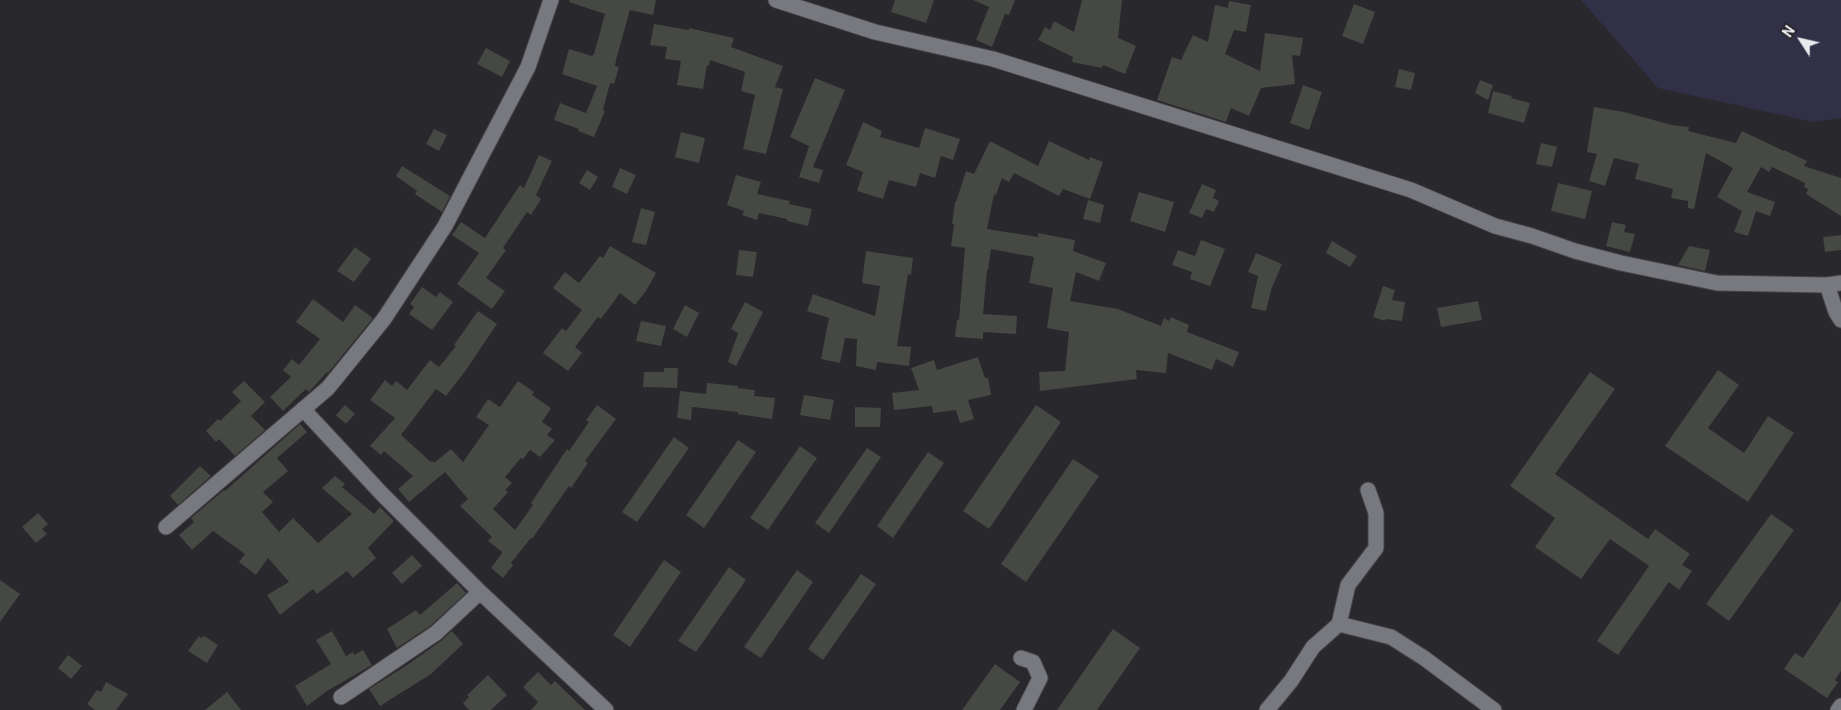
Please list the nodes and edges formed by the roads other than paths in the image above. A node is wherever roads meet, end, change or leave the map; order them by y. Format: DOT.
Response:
graph roads {
  1 [pos="550,0"];
  2 [pos="776,0"];
  3 [pos="1834,284"];
  4 [pos="1841,320"];
  5 [pos="303,409"];
  6 [pos="1368,490"];
  7 [pos="166,527"];
  8 [pos="480,592"];
  9 [pos="1339,624"];
  10 [pos="1021,658"];
  11 [pos="341,697"];
  12 [pos="1841,706"];
  13 [pos="606,710"];
  14 [pos="1024,710"];
  15 [pos="1266,710"];
  16 [pos="1494,710"];
  17 [pos="1838,710"];
  1 -- 5 [label="street"];
  2 -- 3 [label="street"];
  3 -- 4 [label="street"];
  5 -- 7 [label="street"];
  5 -- 8 [label="street"];
  6 -- 9 [label="street"];
  8 -- 11 [label="street"];
  8 -- 13 [label="street"];
  9 -- 15 [label="street"];
  9 -- 16 [label="street"];
  10 -- 14 [label="street"];
  12 -- 17 [label="street"];
}
